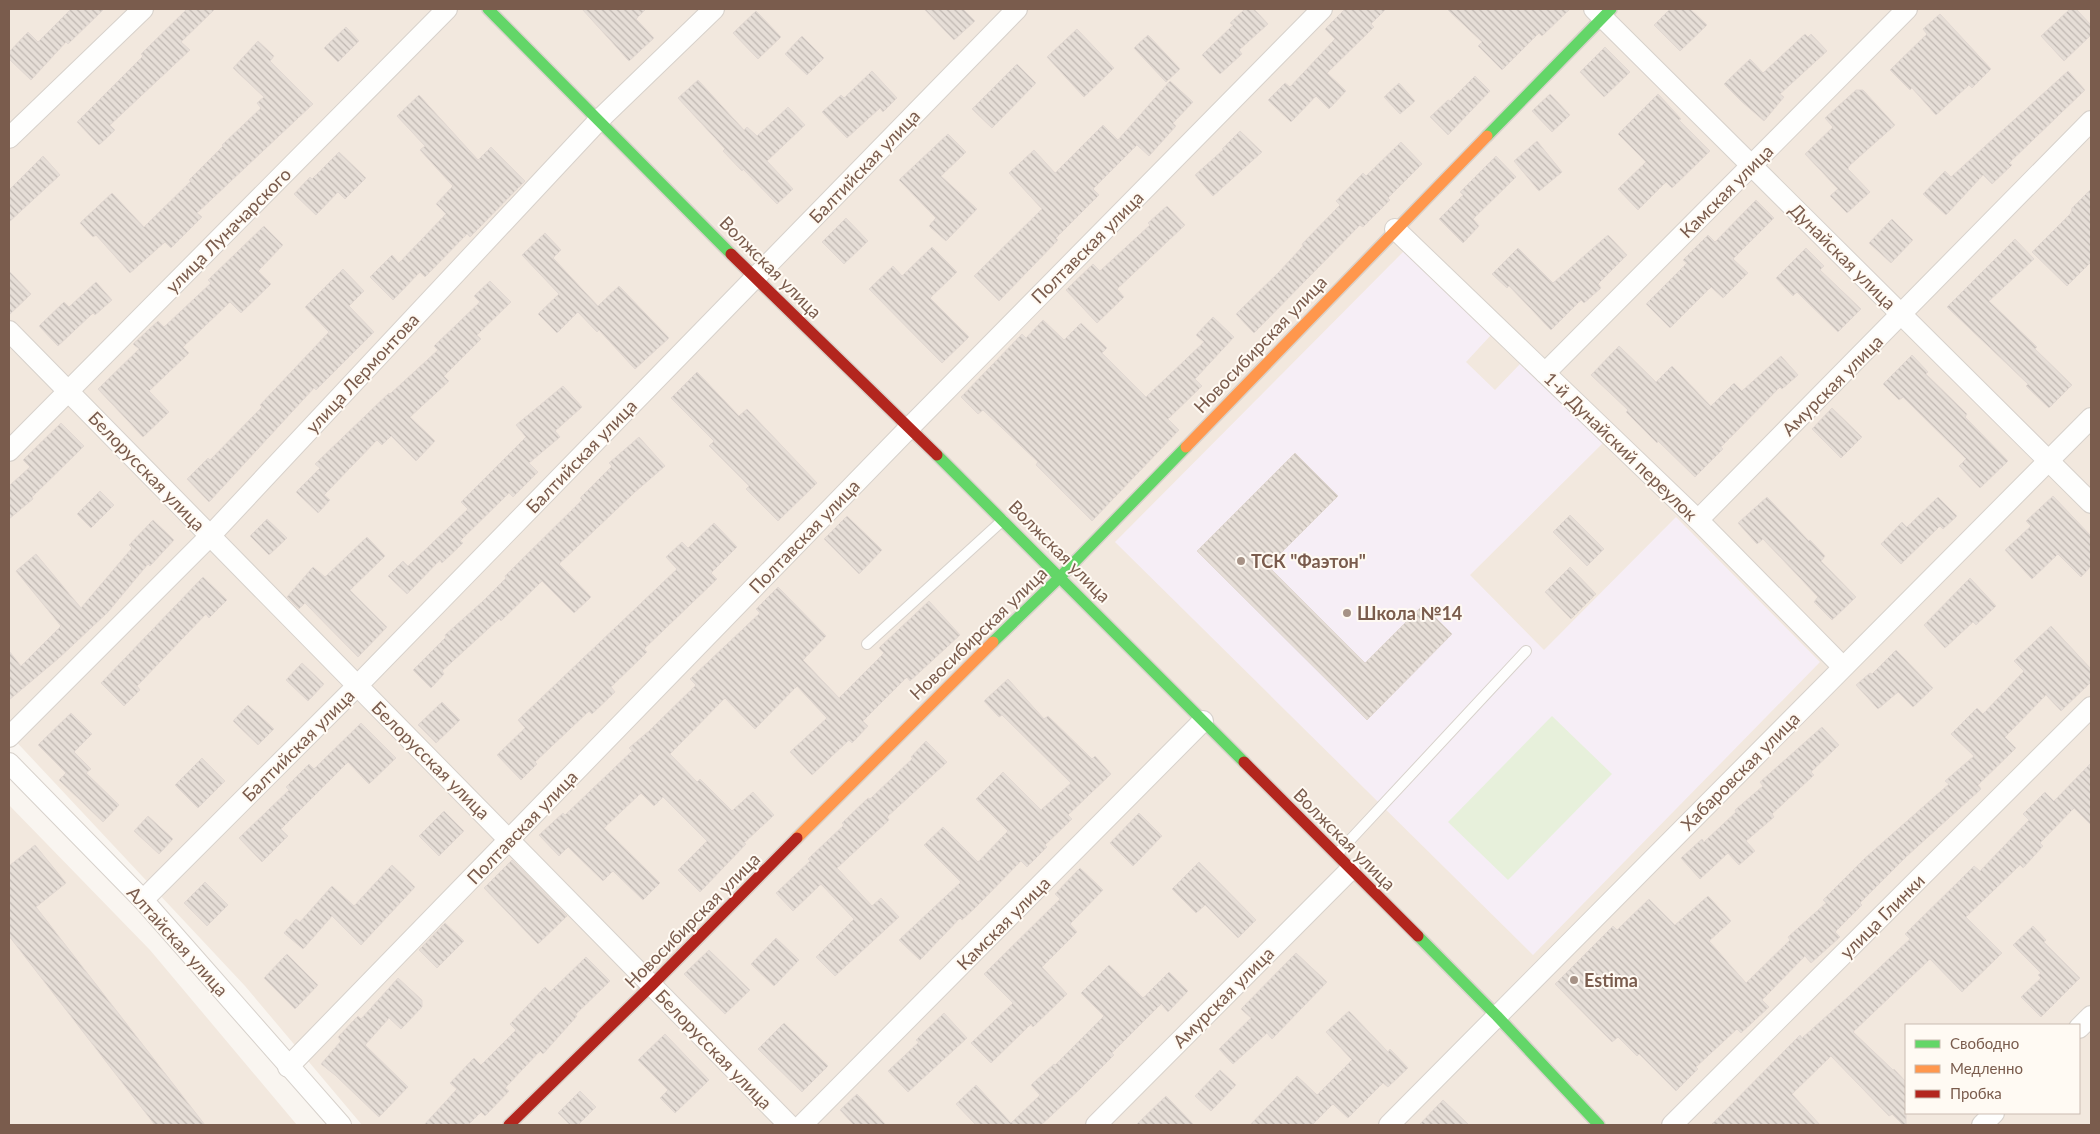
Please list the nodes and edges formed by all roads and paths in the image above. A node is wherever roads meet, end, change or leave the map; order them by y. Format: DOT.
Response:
graph roads {
  1 [pos="143,9"];
  2 [pos="446,9"];
  3 [pos="488,9"];
  4 [pos="714,9"];
  5 [pos="1017,9"];
  6 [pos="1322,9"];
  7 [pos="1907,9"];
  8 [pos="1603,12"];
  9 [pos="599,120"];
  10 [pos="2091,121"];
  11 [pos="9,138"];
  12 [pos="1751,165"];
  13 [pos="1395,229"];
  14 [pos="755,278"];
  15 [pos="1902,314"];
  16 [pos="9,331"];
  17 [pos="1545,373"];
  18 [pos="68,391"];
  19 [pos="2091,418"];
  20 [pos="909,428"];
  21 [pos="9,451"];
  22 [pos="2049,461"];
  23 [pos="2091,503"];
  24 [pos="1003,519"];
  25 [pos="1698,520"];
  26 [pos="210,536"];
  27 [pos="1060,577"];
  28 [pos="867,644"];
  29 [pos="1526,651"];
  30 [pos="1843,667"];
  31 [pos="358,686"];
  32 [pos="2091,707"];
  33 [pos="1203,721"];
  34 [pos="9,737"];
  35 [pos="9,763"];
  36 [pos="509,840"];
  37 [pos="1335,855"];
  38 [pos="1350,870"];
  39 [pos="143,900"];
  40 [pos="652,985"];
  41 [pos="1497,1016"];
  42 [pos="2091,1016"];
  43 [pos="2080,1027"];
  44 [pos="288,1066"];
  45 [pos="1993,1114"];
  46 [pos="341,1125"];
  47 [pos="509,1125"];
  48 [pos="789,1125"];
  49 [pos="802,1125"];
  50 [pos="1096,1125"];
  51 [pos="1389,1125"];
  52 [pos="1599,1125"];
  53 [pos="1672,1125"];
  54 [pos="1982,1125"];
  1 -- 11 [label="street"];
  2 -- 18 [label="street, улица Луначарского"];
  3 -- 9 [label="street, Волжская улица"];
  4 -- 9 [label="street, улица Лермонтова"];
  5 -- 14 [label="street, Балтийская улица"];
  6 -- 20 [label="street, Полтавская улица"];
  7 -- 12 [label="street, Камская улица"];
  8 -- 12 [label="street, Дунайская улица"];
  8 -- 13 [label="street, Новосибирская улица"];
  9 -- 14 [label="street, Волжская улица"];
  9 -- 26 [label="street, улица Лермонтова"];
  10 -- 15 [label="street, Амурская улица"];
  12 -- 15 [label="street, Дунайская улица"];
  12 -- 17 [label="street, Камская улица"];
  13 -- 17 [label="street, 1-й Дунайский переулок"];
  13 -- 27 [label="street, Новосибирская улица"];
  14 -- 20 [label="street, Волжская улица"];
  14 -- 31 [label="street, Балтийская улица"];
  15 -- 22 [label="street, Дунайская улица"];
  15 -- 25 [label="street, Амурская улица"];
  16 -- 18 [label="street, Белорусская улица"];
  17 -- 25 [label="street, 1-й Дунайский переулок"];
  18 -- 21 [label="street, улица Луначарского"];
  18 -- 26 [label="street, Белорусская улица"];
  19 -- 22 [label="street, Хабаровская улица"];
  20 -- 24 [label="street, Волжская улица"];
  20 -- 36 [label="street, Полтавская улица"];
  22 -- 23 [label="street, Дунайская улица"];
  22 -- 30 [label="street, Хабаровская улица"];
  24 -- 27 [label="street, Волжская улица"];
  24 -- 28 [label="lane"];
  25 -- 30 [label="street, 1-й Дунайский переулок"];
  26 -- 31 [label="street, Белорусская улица"];
  26 -- 34 [label="street, улица Лермонтова"];
  27 -- 33 [label="street, Волжская улица"];
  27 -- 40 [label="street, Новосибирская улица"];
  29 -- 37 [label="lane"];
  30 -- 41 [label="street, Хабаровская улица"];
  31 -- 36 [label="street, Белорусская улица"];
  31 -- 39 [label="street, Балтийская улица"];
  32 -- 53 [label="street, улица Глинки"];
  33 -- 37 [label="street, Волжская улица"];
  33 -- 49 [label="street, Камская улица"];
  35 -- 39 [label="street, Алтайская улица"];
  36 -- 40 [label="street, Белорусская улица"];
  36 -- 44 [label="street, Полтавская улица"];
  37 -- 38 [label="street, Волжская улица"];
  38 -- 41 [label="street, Волжская улица"];
  38 -- 50 [label="street, Амурская улица"];
  39 -- 44 [label="street, Алтайская улица"];
  40 -- 47 [label="street, Новосибирская улица"];
  40 -- 48 [label="street, Белорусская улица"];
  41 -- 51 [label="street, Хабаровская улица"];
  41 -- 52 [label="street, Волжская улица"];
  42 -- 43 [label="street"];
  44 -- 46 [label="street, Алтайская улица"];
  45 -- 54 [label="street"];
}
